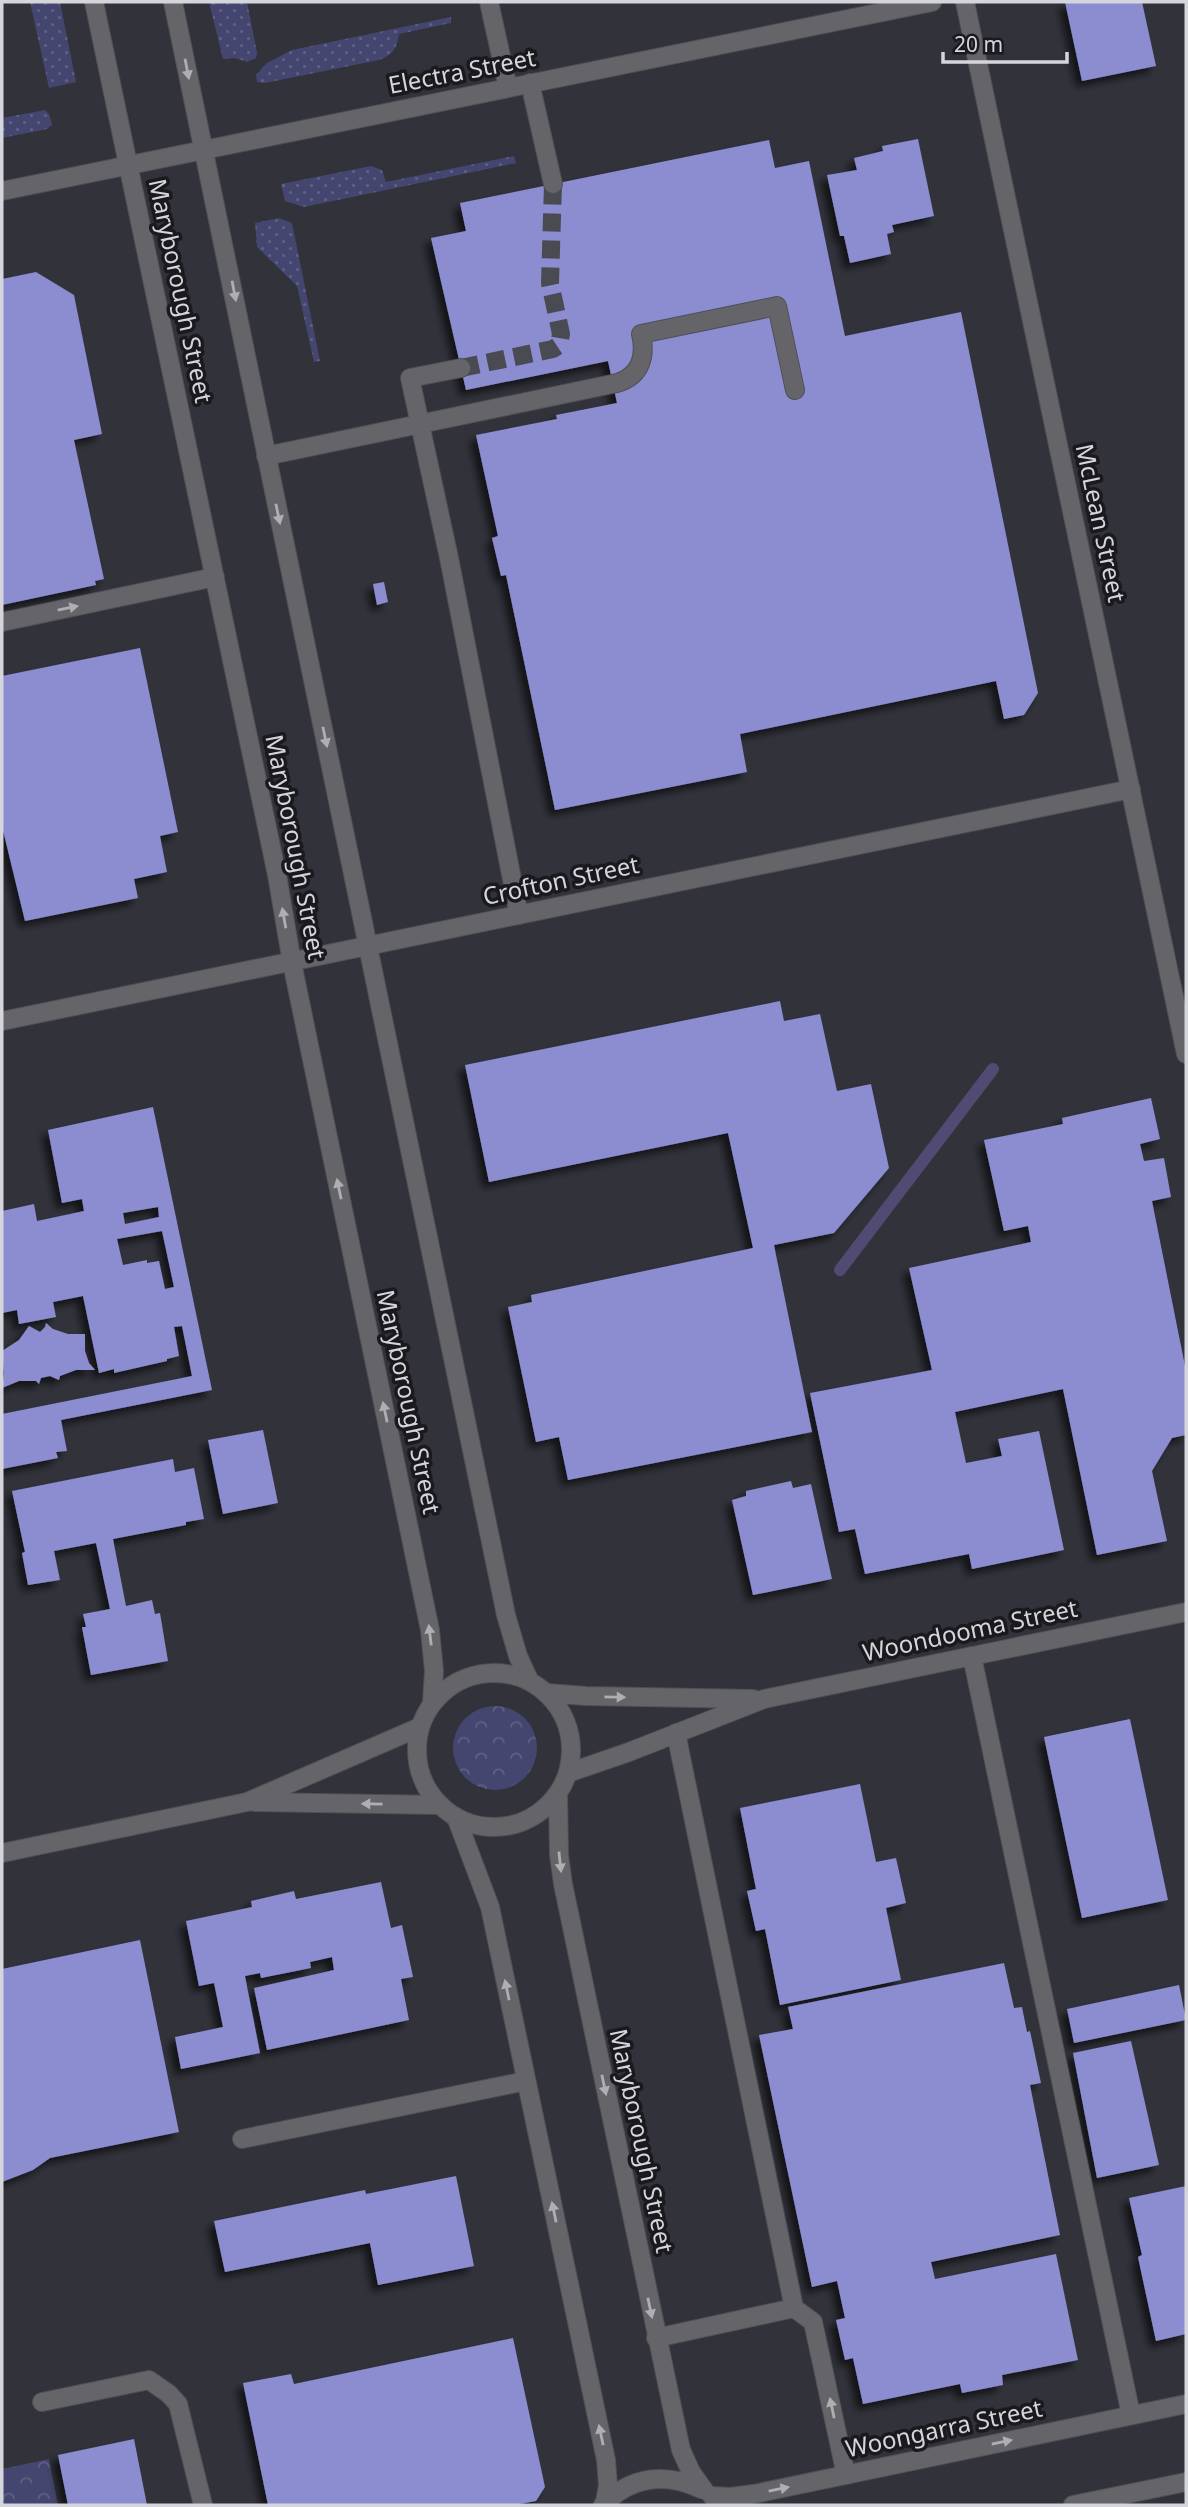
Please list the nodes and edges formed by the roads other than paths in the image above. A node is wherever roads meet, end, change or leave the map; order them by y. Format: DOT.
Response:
graph roads {
  1 [pos="94,2"];
  2 [pos="173,2"];
  3 [pos="489,2"];
  4 [pos="932,2"];
  5 [pos="965,2"];
  6 [pos="530,83"];
  7 [pos="508,88"];
  8 [pos="205,149"];
  9 [pos="128,165"];
  10 [pos="552,184"];
  11 [pos="2,191"];
  12 [pos="461,368"];
  13 [pos="794,390"];
  14 [pos="419,425"];
  15 [pos="266,456"];
  16 [pos="215,577"];
  17 [pos="2,622"];
  18 [pos="1131,789"];
  19 [pos="519,915"];
  20 [pos="369,947"];
  21 [pos="292,963"];
  22 [pos="3,1015"];
  23 [pos="1186,1054"];
  24 [pos="1186,1612"];
  25 [pos="972,1656"];
  26 [pos="529,1680"];
  27 [pos="547,1693"];
  28 [pos="764,1699"];
  29 [pos="432,1703"];
  30 [pos="420,1727"];
  31 [pos="676,1733"];
  32 [pos="569,1773"];
  33 [pos="558,1794"];
  34 [pos="247,1802"];
  35 [pos="440,1805"];
  36 [pos="457,1817"];
  37 [pos="2,1853"];
  38 [pos="526,2081"];
  39 [pos="242,2139"];
  40 [pos="794,2308"];
  41 [pos="656,2338"];
  42 [pos="42,2402"];
  43 [pos="1186,2404"];
  44 [pos="1131,2415"];
  45 [pos="846,2475"];
  46 [pos="1186,2482"];
  47 [pos="712,2497"];
  48 [pos="604,2504"];
  49 [pos="203,2505"];
  50 [pos="1073,2505"];
  1 -- 9 [label="street, Maryborough Street"];
  2 -- 8 [label="street, Maryborough Street, one-way"];
  3 -- 7 [label="street"];
  4 -- 6 [label="street, Electra Street"];
  5 -- 18 [label="street, McLean Street"];
  6 -- 7 [label="street, Electra Street"];
  6 -- 10 [label="street"];
  7 -- 8 [label="street, Electra Street"];
  8 -- 9 [label="street, Electra Street"];
  8 -- 15 [label="street, Maryborough Street, one-way"];
  9 -- 11 [label="street, Electra Street"];
  9 -- 16 [label="street, Maryborough Street"];
  12 -- 14 [label="street"];
  13 -- 14 [label="street"];
  14 -- 15 [label="street"];
  14 -- 19 [label="street"];
  15 -- 20 [label="street, Maryborough Street, one-way"];
  17 -- 16 [label="street, one-way"];
  21 -- 16 [label="street, Maryborough Street, one-way"];
  18 -- 19 [label="street, Crofton Street"];
  18 -- 23 [label="street, McLean Street"];
  19 -- 20 [label="street, Crofton Street"];
  20 -- 21 [label="street, Crofton Street"];
  20 -- 26 [label="street, Maryborough Street"];
  21 -- 22 [label="street, Crofton Street"];
  29 -- 21 [label="street, Maryborough Street, one-way"];
  24 -- 25 [label="street, Woondooma Street"];
  25 -- 28 [label="street, Woondooma Street"];
  25 -- 44 [label="street"];
  26 -- 27 [label="street"];
  26 -- 29 [label="street"];
  27 -- 28 [label="street, Woondooma Street, one-way"];
  27 -- 32 [label="street"];
  28 -- 31 [label="street, Woondooma Street"];
  29 -- 30 [label="street"];
  30 -- 34 [label="street"];
  30 -- 35 [label="street"];
  31 -- 32 [label="street, Woondooma Street"];
  31 -- 40 [label="street"];
  32 -- 33 [label="street"];
  33 -- 36 [label="street"];
  33 -- 41 [label="street, Maryborough Street, one-way"];
  35 -- 34 [label="street, one-way"];
  34 -- 37 [label="street"];
  35 -- 36 [label="street"];
  38 -- 36 [label="street, one-way"];
  38 -- 39 [label="street"];
  48 -- 38 [label="street, one-way"];
  40 -- 41 [label="street"];
  45 -- 40 [label="street, one-way"];
  41 -- 47 [label="street, Maryborough Street"];
  42 -- 49 [label="street"];
  43 -- 44 [label="street, Woongarra Street"];
  45 -- 44 [label="street, Woongarra Street, one-way"];
  47 -- 45 [label="street, Woongarra Street, one-way"];
  46 -- 50 [label="street"];
  47 -- 48 [label="street"];
}
